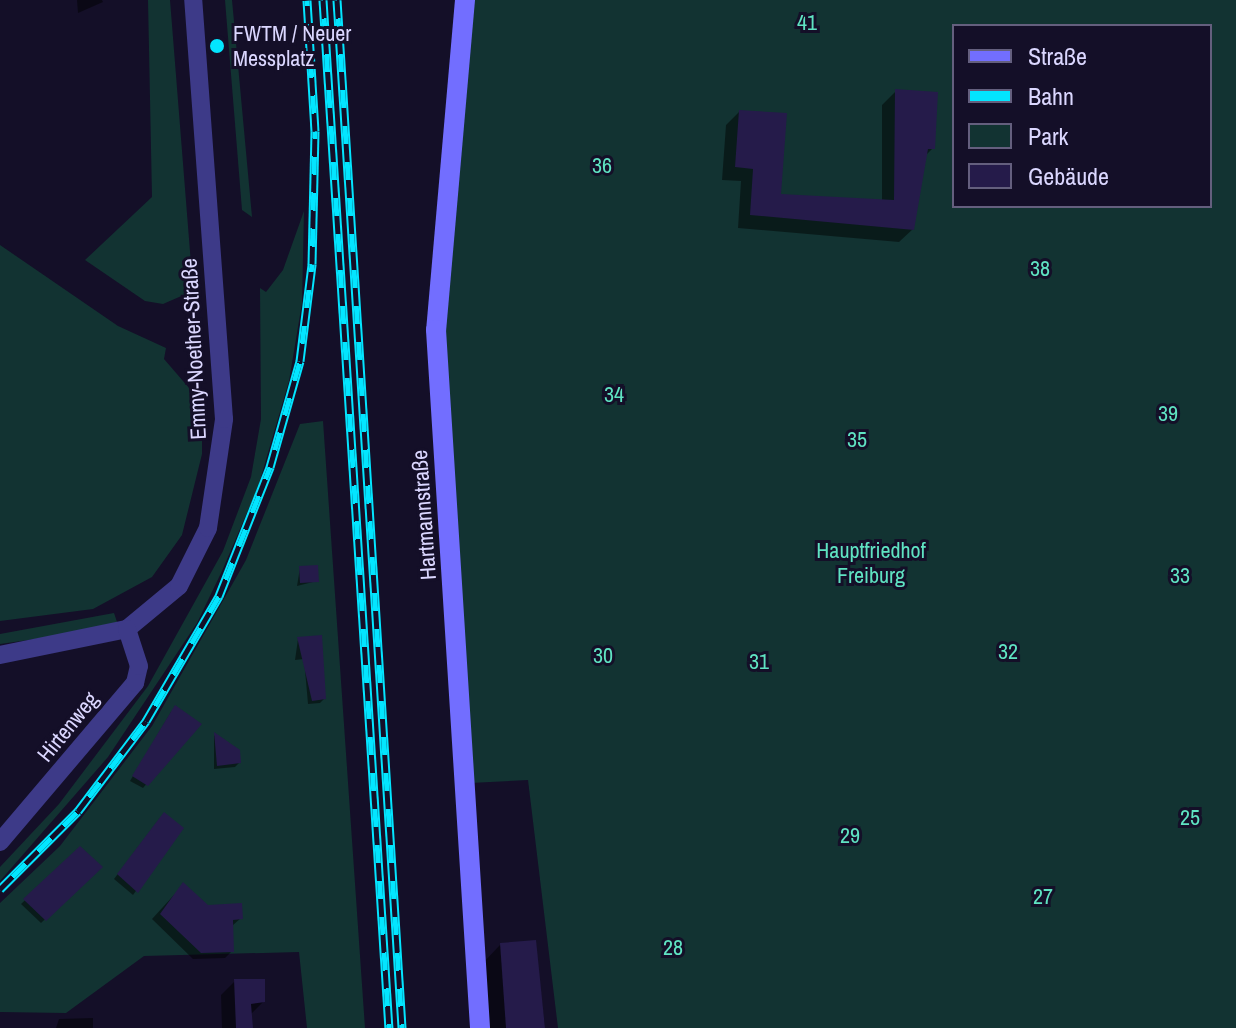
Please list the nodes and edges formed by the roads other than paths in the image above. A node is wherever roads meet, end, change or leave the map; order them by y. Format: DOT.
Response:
graph roads {
  1 [pos="193,0"];
  2 [pos="465,0"];
  3 [pos="127,629"];
  4 [pos="0,655"];
  5 [pos="0,842"];
  6 [pos="480,1028"];
  1 -- 3 [label="street, Emmy-Noether-Straße"];
  2 -- 6 [label="street, Hartmannstraße"];
  3 -- 4 [label="street, Emmy-Noether-Straße"];
  3 -- 5 [label="street, Hirtenweg"];
}
